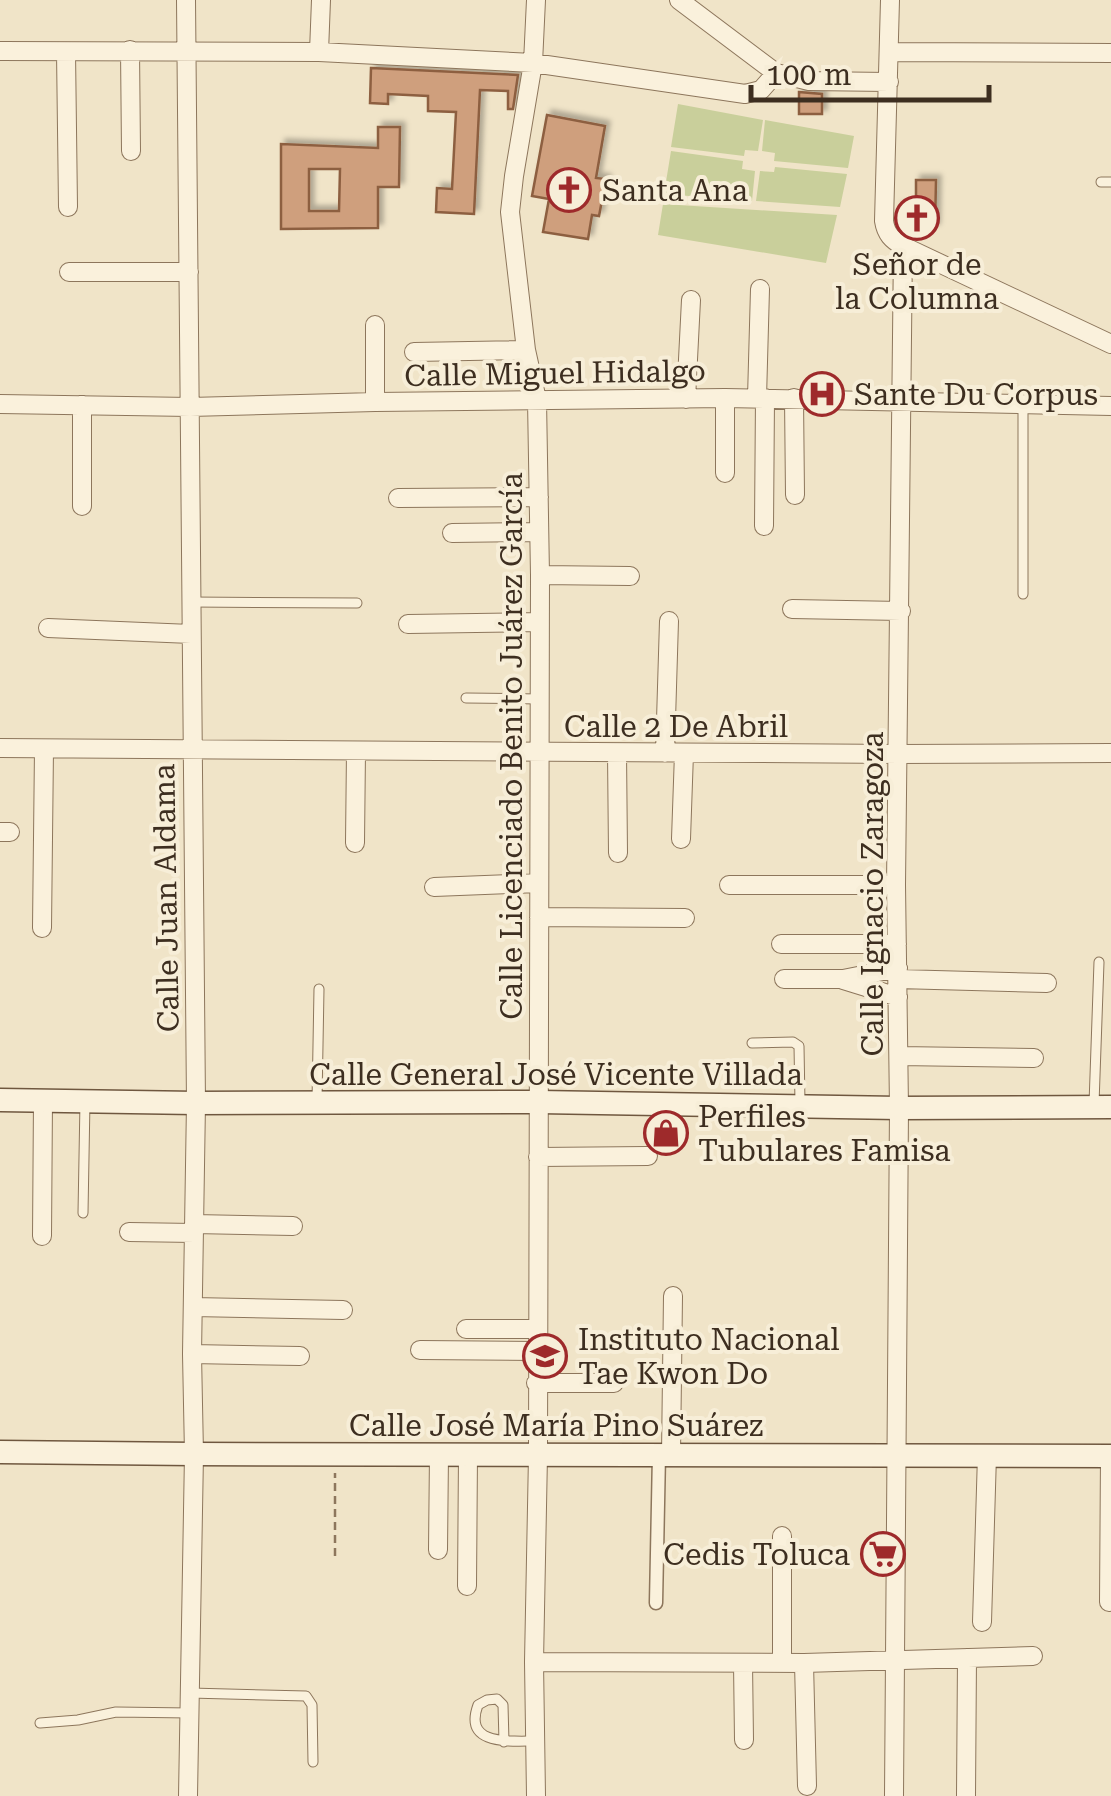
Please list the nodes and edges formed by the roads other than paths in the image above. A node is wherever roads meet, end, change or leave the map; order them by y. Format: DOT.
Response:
graph roads {
  1 [pos="186,0"];
  2 [pos="320,0"];
  3 [pos="536,0"];
  4 [pos="679,0"];
  5 [pos="890,0"];
  6 [pos="130,50"];
  7 [pos="186,50"];
  8 [pos="0,51"];
  9 [pos="66,52"];
  10 [pos="320,52"];
  11 [pos="889,52"];
  12 [pos="1111,53"];
  13 [pos="533,63"];
  14 [pos="776,73"];
  15 [pos="888,82"];
  16 [pos="132,151"];
  17 [pos="68,206"];
  18 [pos="903,246"];
  19 [pos="69,272"];
  20 [pos="189,272"];
  21 [pos="760,289"];
  22 [pos="692,300"];
  23 [pos="375,325"];
  24 [pos="1110,337"];
  25 [pos="526,350"];
  26 [pos="414,352"];
  27 [pos="686,398"];
  28 [pos="724,398"];
  29 [pos="761,398"];
  30 [pos="794,398"];
  31 [pos="537,400"];
  32 [pos="902,400"];
  33 [pos="375,402"];
  34 [pos="0,404"];
  35 [pos="1023,404"];
  36 [pos="82,405"];
  37 [pos="1111,406"];
  38 [pos="190,407"];
  39 [pos="725,472"];
  40 [pos="794,495"];
  41 [pos="539,497"];
  42 [pos="398,498"];
  43 [pos="82,506"];
  44 [pos="764,526"];
  45 [pos="539,532"];
  46 [pos="452,533"];
  47 [pos="540,575"];
  48 [pos="630,576"];
  49 [pos="1023,594"];
  50 [pos="191,602"];
  51 [pos="356,603"];
  52 [pos="792,609"];
  53 [pos="901,611"];
  54 [pos="539,622"];
  55 [pos="670,622"];
  56 [pos="408,624"];
  57 [pos="48,628"];
  58 [pos="191,634"];
  59 [pos="466,698"];
  60 [pos="539,698"];
  61 [pos="0,748"];
  62 [pos="44,748"];
  63 [pos="191,749"];
  64 [pos="356,750"];
  65 [pos="539,752"];
  66 [pos="618,752"];
  67 [pos="674,753"];
  68 [pos="899,754"];
  69 [pos="1111,754"];
  70 [pos="681,839"];
  71 [pos="354,843"];
  72 [pos="618,854"];
  73 [pos="539,883"];
  74 [pos="730,885"];
  75 [pos="896,885"];
  76 [pos="434,887"];
  77 [pos="539,917"];
  78 [pos="686,918"];
  79 [pos="42,928"];
  80 [pos="781,944"];
  81 [pos="897,944"];
  82 [pos="1099,962"];
  83 [pos="784,979"];
  84 [pos="843,980"];
  85 [pos="898,981"];
  86 [pos="1047,983"];
  87 [pos="319,989"];
  88 [pos="752,1043"];
  89 [pos="899,1056"];
  90 [pos="1034,1058"];
  91 [pos="0,1100"];
  92 [pos="44,1100"];
  93 [pos="85,1100"];
  94 [pos="196,1102"];
  95 [pos="317,1102"];
  96 [pos="539,1102"];
  97 [pos="800,1106"];
  98 [pos="1102,1107"];
  99 [pos="899,1108"];
  100 [pos="648,1156"];
  101 [pos="538,1157"];
  102 [pos="83,1213"];
  103 [pos="293,1226"];
  104 [pos="194,1229"];
  105 [pos="129,1232"];
  106 [pos="42,1236"];
  107 [pos="673,1296"];
  108 [pos="193,1307"];
  109 [pos="344,1310"];
  110 [pos="466,1329"];
  111 [pos="537,1329"];
  112 [pos="420,1350"];
  113 [pos="536,1351"];
  114 [pos="192,1354"];
  115 [pos="300,1356"];
  116 [pos="536,1383"];
  117 [pos="614,1383"];
  118 [pos="0,1452"];
  119 [pos="194,1454"];
  120 [pos="440,1454"];
  121 [pos="468,1454"];
  122 [pos="538,1454"];
  123 [pos="665,1454"];
  124 [pos="988,1455"];
  125 [pos="1110,1456"];
  126 [pos="896,1457"];
  127 [pos="782,1536"];
  128 [pos="438,1550"];
  129 [pos="466,1586"];
  130 [pos="1109,1602"];
  131 [pos="656,1603"];
  132 [pos="982,1622"];
  133 [pos="1033,1656"];
  134 [pos="967,1658"];
  135 [pos="894,1661"];
  136 [pos="534,1662"];
  137 [pos="743,1663"];
  138 [pos="782,1663"];
  139 [pos="804,1663"];
  140 [pos="190,1703"];
  141 [pos="40,1723"];
  142 [pos="744,1740"];
  143 [pos="535,1741"];
  144 [pos="504,1742"];
  145 [pos="313,1762"];
  146 [pos="807,1786"];
  147 [pos="188,1796"];
  148 [pos="536,1796"];
  149 [pos="894,1796"];
  150 [pos="966,1796"];
  1 -- 7 [label="street, Calle Juan Aldama"];
  2 -- 10 [label="street"];
  3 -- 13 [label="street, Calle Licenciado Benito Juárez García"];
  4 -- 14 [label="street"];
  5 -- 11 [label="street, Calle Ignacio Zaragoza"];
  6 -- 7 [label="street"];
  6 -- 9 [label="street"];
  6 -- 16 [label="street"];
  7 -- 10 [label="street"];
  7 -- 20 [label="street, Calle Juan Aldama"];
  8 -- 9 [label="street"];
  9 -- 17 [label="street"];
  10 -- 13 [label="street"];
  11 -- 12 [label="street"];
  11 -- 15 [label="street, Calle Ignacio Zaragoza"];
  13 -- 14 [label="street"];
  13 -- 25 [label="street, Calle Licenciado Benito Juárez García"];
  14 -- 15 [label="street"];
  15 -- 18 [label="street, Calle Ignacio Zaragoza"];
  18 -- 24 [label="street"];
  18 -- 32 [label="street, Calle Ignacio Zaragoza"];
  19 -- 20 [label="street"];
  20 -- 38 [label="street, Calle Juan Aldama"];
  21 -- 29 [label="street"];
  22 -- 27 [label="street"];
  23 -- 33 [label="street"];
  25 -- 26 [label="street"];
  25 -- 31 [label="street, Calle Licenciado Benito Juárez García"];
  27 -- 28 [label="street, Calle Miguel Hidalgo"];
  27 -- 31 [label="street, Calle Miguel Hidalgo"];
  28 -- 29 [label="street, Calle Miguel Hidalgo"];
  28 -- 39 [label="street"];
  29 -- 30 [label="street, Calle Miguel Hidalgo"];
  29 -- 44 [label="street"];
  30 -- 32 [label="street, Calle Miguel Hidalgo"];
  30 -- 40 [label="street"];
  31 -- 33 [label="street, Calle Miguel Hidalgo"];
  31 -- 41 [label="street, Calle Licenciado Benito Juárez García"];
  32 -- 35 [label="street, Calle Miguel Hidalgo"];
  32 -- 53 [label="street, Calle Ignacio Zaragoza"];
  33 -- 38 [label="street, Calle Miguel Hidalgo"];
  34 -- 36 [label="street, Calle Miguel Hidalgo"];
  35 -- 37 [label="street, Calle Miguel Hidalgo"];
  35 -- 49 [label="lane"];
  36 -- 38 [label="street, Calle Miguel Hidalgo"];
  36 -- 43 [label="street"];
  38 -- 50 [label="street, Calle Juan Aldama"];
  41 -- 42 [label="street"];
  41 -- 45 [label="street, Calle Licenciado Benito Juárez García"];
  45 -- 46 [label="street"];
  45 -- 47 [label="street, Calle Licenciado Benito Juárez García"];
  47 -- 48 [label="street"];
  47 -- 54 [label="street, Calle Licenciado Benito Juárez García"];
  50 -- 51 [label="lane"];
  50 -- 58 [label="street, Calle Juan Aldama"];
  52 -- 53 [label="street"];
  53 -- 68 [label="street, Calle Ignacio Zaragoza"];
  54 -- 56 [label="street"];
  54 -- 60 [label="street, Calle Licenciado Benito Juárez García"];
  55 -- 67 [label="street"];
  57 -- 58 [label="street"];
  58 -- 63 [label="street, Calle Juan Aldama"];
  59 -- 60 [label="lane"];
  60 -- 65 [label="street, Calle Licenciado Benito Juárez García"];
  61 -- 62 [label="street, Calle 2 De Abril"];
  62 -- 63 [label="street, Calle 2 De Abril"];
  62 -- 79 [label="street"];
  63 -- 64 [label="street, Calle 2 De Abril"];
  63 -- 94 [label="street, Calle Juan Aldama"];
  64 -- 65 [label="street, Calle 2 De Abril"];
  64 -- 71 [label="street"];
  65 -- 66 [label="street, Calle 2 De Abril"];
  65 -- 73 [label="street, Calle Licenciado Benito Juárez García"];
  66 -- 67 [label="street, Calle 2 De Abril"];
  66 -- 72 [label="street"];
  67 -- 68 [label="street, Calle 2 De Abril"];
  67 -- 70 [label="street"];
  68 -- 69 [label="street, Calle 2 De Abril"];
  68 -- 75 [label="street, Calle Ignacio Zaragoza"];
  73 -- 76 [label="street"];
  73 -- 77 [label="street, Calle Licenciado Benito Juárez García"];
  74 -- 75 [label="street"];
  75 -- 81 [label="street, Calle Ignacio Zaragoza"];
  77 -- 78 [label="street"];
  77 -- 96 [label="street, Calle Licenciado Benito Juárez García"];
  80 -- 81 [label="street"];
  81 -- 85 [label="street, Calle Ignacio Zaragoza"];
  82 -- 98 [label="lane"];
  83 -- 84 [label="street"];
  84 -- 85 [label="street"];
  84 -- 85 [label="street"];
  85 -- 86 [label="street"];
  85 -- 89 [label="street, Calle Ignacio Zaragoza"];
  87 -- 95 [label="lane"];
  88 -- 97 [label="lane"];
  89 -- 90 [label="street"];
  89 -- 99 [label="street, Calle Ignacio Zaragoza"];
  91 -- 92 [label="main road, Calle General José Vicente Villada"];
  92 -- 93 [label="main road, Calle General José Vicente Villada"];
  92 -- 106 [label="street"];
  93 -- 94 [label="main road, Calle General José Vicente Villada"];
  93 -- 102 [label="lane"];
  94 -- 95 [label="main road, Calle General José Vicente Villada"];
  94 -- 104 [label="street, Calle Juan Aldama"];
  95 -- 96 [label="main road, Calle General José Vicente Villada"];
  96 -- 97 [label="main road, Calle General José Vicente Villada"];
  96 -- 101 [label="street, Calle Licenciado Benito Juárez García"];
  97 -- 99 [label="main road, Calle General José Vicente Villada"];
  98 -- 99 [label="main road, Calle General José Vicente Villada"];
  99 -- 126 [label="street, Calle Ignacio Zaragoza"];
  100 -- 101 [label="street"];
  101 -- 111 [label="street, Calle Licenciado Benito Juárez García"];
  103 -- 104 [label="street"];
  104 -- 105 [label="street"];
  104 -- 108 [label="street, Calle Juan Aldama"];
  107 -- 123 [label="street"];
  108 -- 109 [label="street"];
  108 -- 114 [label="street, Calle Juan Aldama"];
  110 -- 111 [label="street"];
  111 -- 113 [label="street, Calle Licenciado Benito Juárez García"];
  112 -- 113 [label="street"];
  113 -- 116 [label="street, Calle Licenciado Benito Juárez García"];
  114 -- 115 [label="street"];
  114 -- 119 [label="street, Calle Juan Aldama"];
  116 -- 117 [label="street"];
  116 -- 122 [label="street, Calle Licenciado Benito Juárez García"];
  118 -- 119 [label="main road, Calle José María Pino Suárez"];
  119 -- 120 [label="main road, Calle José María Pino Suárez"];
  119 -- 140 [label="street, Calle Juan Aldama"];
  120 -- 121 [label="main road, Calle José María Pino Suárez"];
  120 -- 128 [label="street"];
  121 -- 122 [label="main road, Calle José María Pino Suárez"];
  121 -- 129 [label="street"];
  122 -- 123 [label="main road, Calle José María Pino Suárez"];
  122 -- 136 [label="street, Calle Licenciado Benito Juárez García"];
  123 -- 126 [label="main road, Calle José María Pino Suárez"];
  123 -- 131 [label="street"];
  124 -- 125 [label="main road, Calle José María Pino Suárez"];
  124 -- 126 [label="main road, Calle José María Pino Suárez"];
  124 -- 132 [label="street"];
  125 -- 130 [label="street"];
  126 -- 135 [label="street, Calle Ignacio Zaragoza"];
  127 -- 138 [label="street"];
  133 -- 134 [label="street"];
  134 -- 135 [label="street"];
  134 -- 150 [label="street"];
  135 -- 139 [label="street"];
  135 -- 149 [label="street, Calle Ignacio Zaragoza"];
  136 -- 137 [label="street"];
  136 -- 143 [label="street, Calle Licenciado Benito Juárez García"];
  137 -- 138 [label="street"];
  137 -- 142 [label="street"];
  138 -- 139 [label="street"];
  139 -- 146 [label="street"];
  140 -- 141 [label="lane"];
  140 -- 145 [label="lane"];
  140 -- 147 [label="street, Calle Juan Aldama"];
  143 -- 144 [label="lane"];
  143 -- 148 [label="street, Calle Licenciado Benito Juárez García"];
  144 -- 144 [label="lane"];
}
